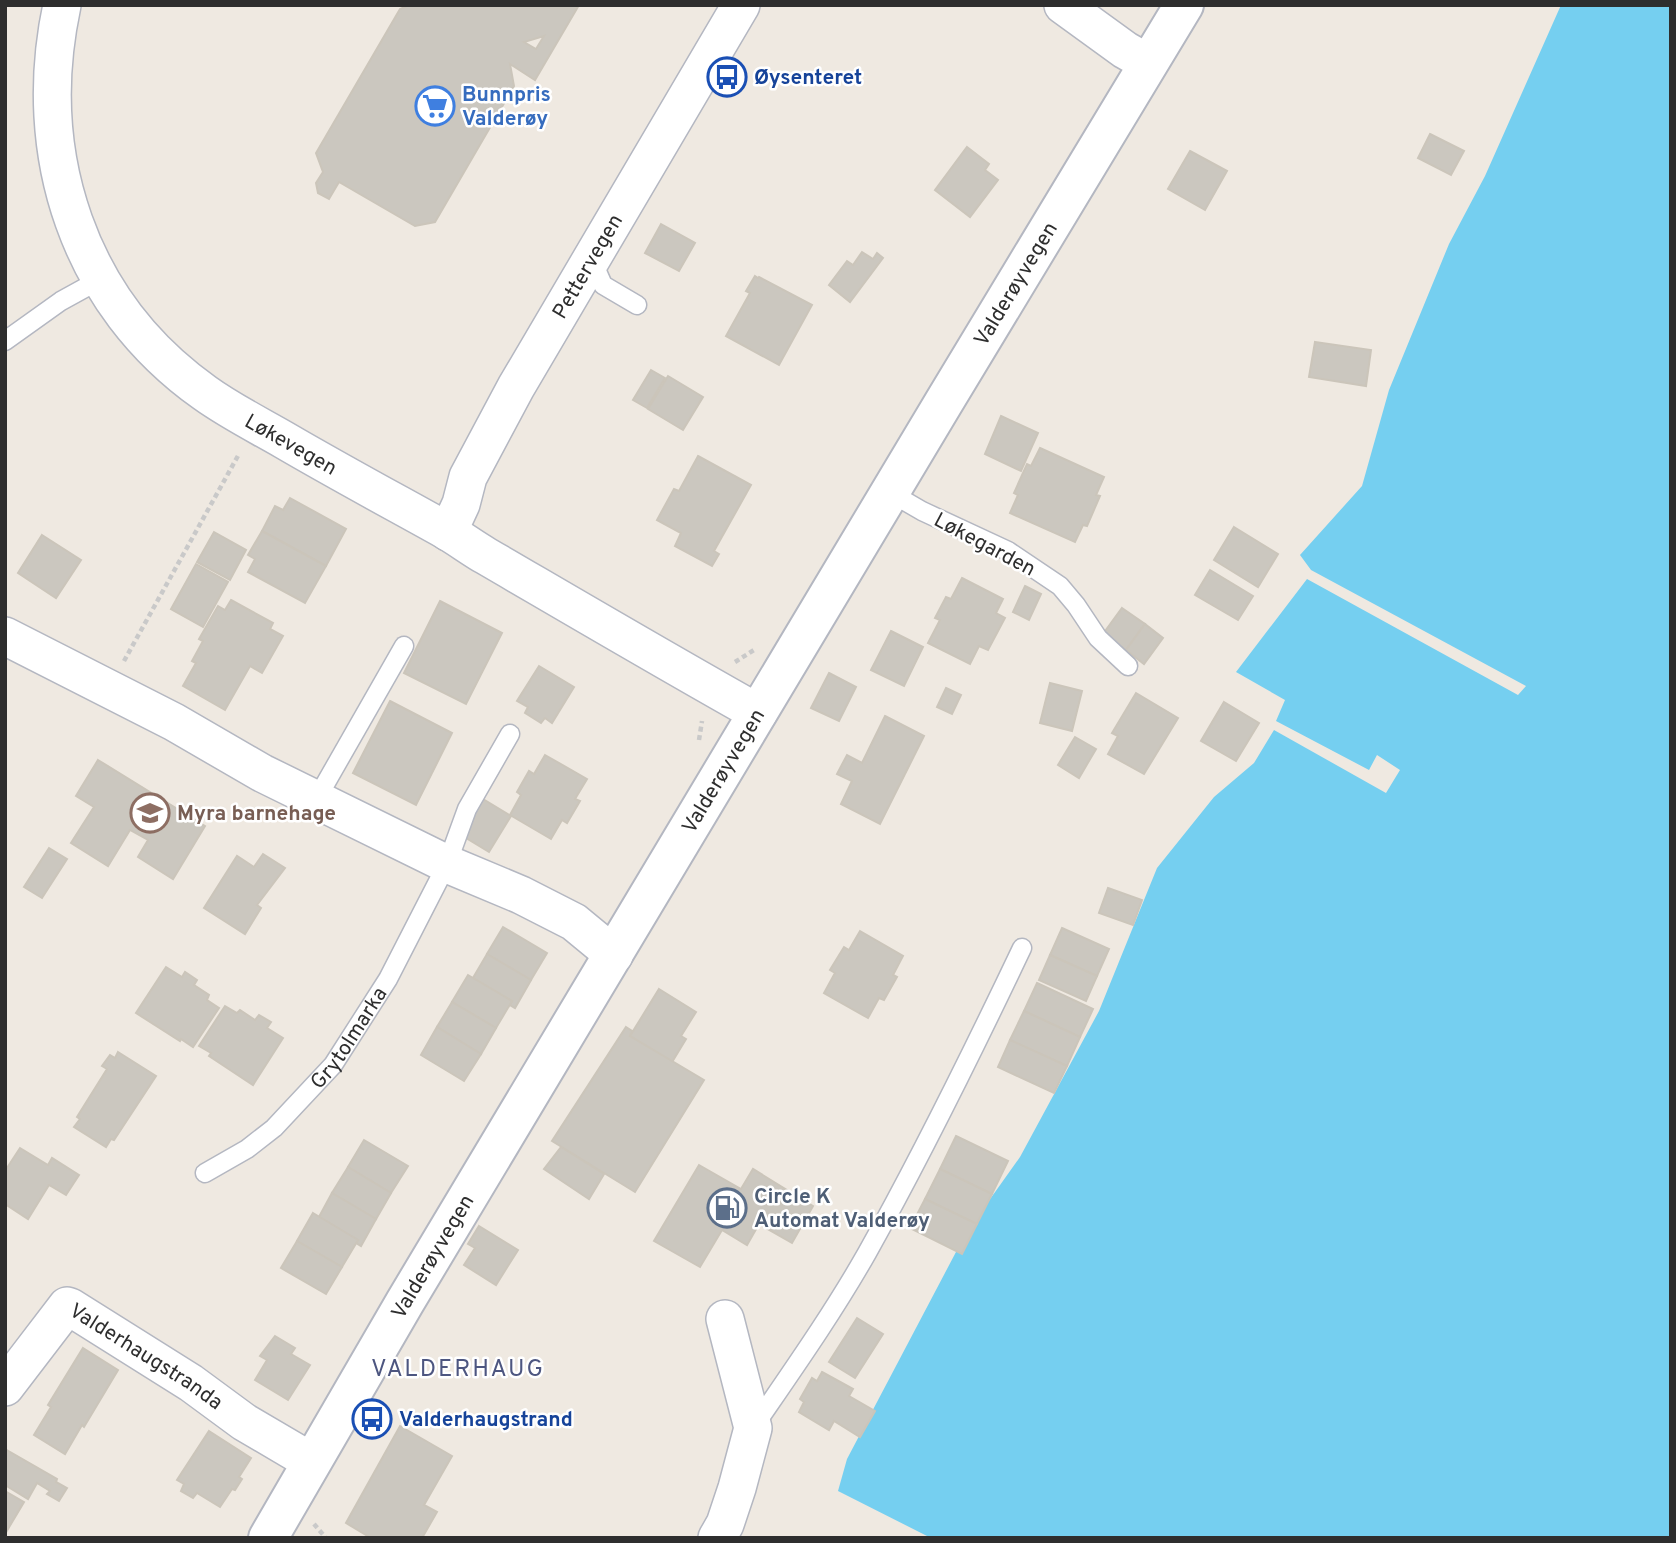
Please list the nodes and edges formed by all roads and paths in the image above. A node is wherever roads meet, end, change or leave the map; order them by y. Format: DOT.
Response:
graph roads {
  1 [pos="62,5"];
  2 [pos="741,5"];
  3 [pos="1063,5"];
  4 [pos="1184,5"];
  5 [pos="1148,63"];
  6 [pos="591,257"];
  7 [pos="101,279"];
  8 [pos="637,305"];
  9 [pos="5,341"];
  10 [pos="256,424"];
  11 [pos="891,493"];
  12 [pos="448,532"];
  13 [pos="5,636"];
  14 [pos="404,646"];
  15 [pos="1128,666"];
  16 [pos="111,690"];
  17 [pos="758,713"];
  18 [pos="510,734"];
  19 [pos="316,800"];
  20 [pos="447,864"];
  21 [pos="1022,948"];
  22 [pos="614,955"];
  23 [pos="205,1172"];
  24 [pos="725,1319"];
  25 [pos="5,1387"];
  26 [pos="753,1428"];
  27 [pos="312,1462"];
  28 [pos="268,1538"];
  29 [pos="717,1538"];
  1 -- 7 [label="street, Løkevegen"];
  2 -- 6 [label="street, Pettervegen"];
  3 -- 5 [label="street"];
  4 -- 5 [label="main road, Valderøyvegen"];
  5 -- 11 [label="main road, Valderøyvegen"];
  6 -- 8 [label="lane"];
  6 -- 12 [label="street, Pettervegen"];
  7 -- 9 [label="lane"];
  7 -- 10 [label="street, Løkevegen"];
  10 -- 12 [label="street, Løkevegen"];
  10 -- 16 [label="path"];
  11 -- 15 [label="lane, Løkegarden"];
  11 -- 17 [label="main road, Valderøyvegen"];
  12 -- 17 [label="street, Løkevegen"];
  13 -- 16 [label="street"];
  14 -- 19 [label="lane"];
  16 -- 19 [label="street"];
  17 -- 22 [label="main road, Valderøyvegen"];
  18 -- 20 [label="lane, Grytolmarka"];
  19 -- 20 [label="street"];
  20 -- 22 [label="street"];
  20 -- 23 [label="lane, Grytolmarka"];
  21 -- 26 [label="lane"];
  22 -- 27 [label="main road, Valderøyvegen"];
  24 -- 26 [label="street"];
  25 -- 27 [label="street, Valderhaugstranda"];
  26 -- 29 [label="street"];
  27 -- 28 [label="main road, Valderøyvegen"];
}
